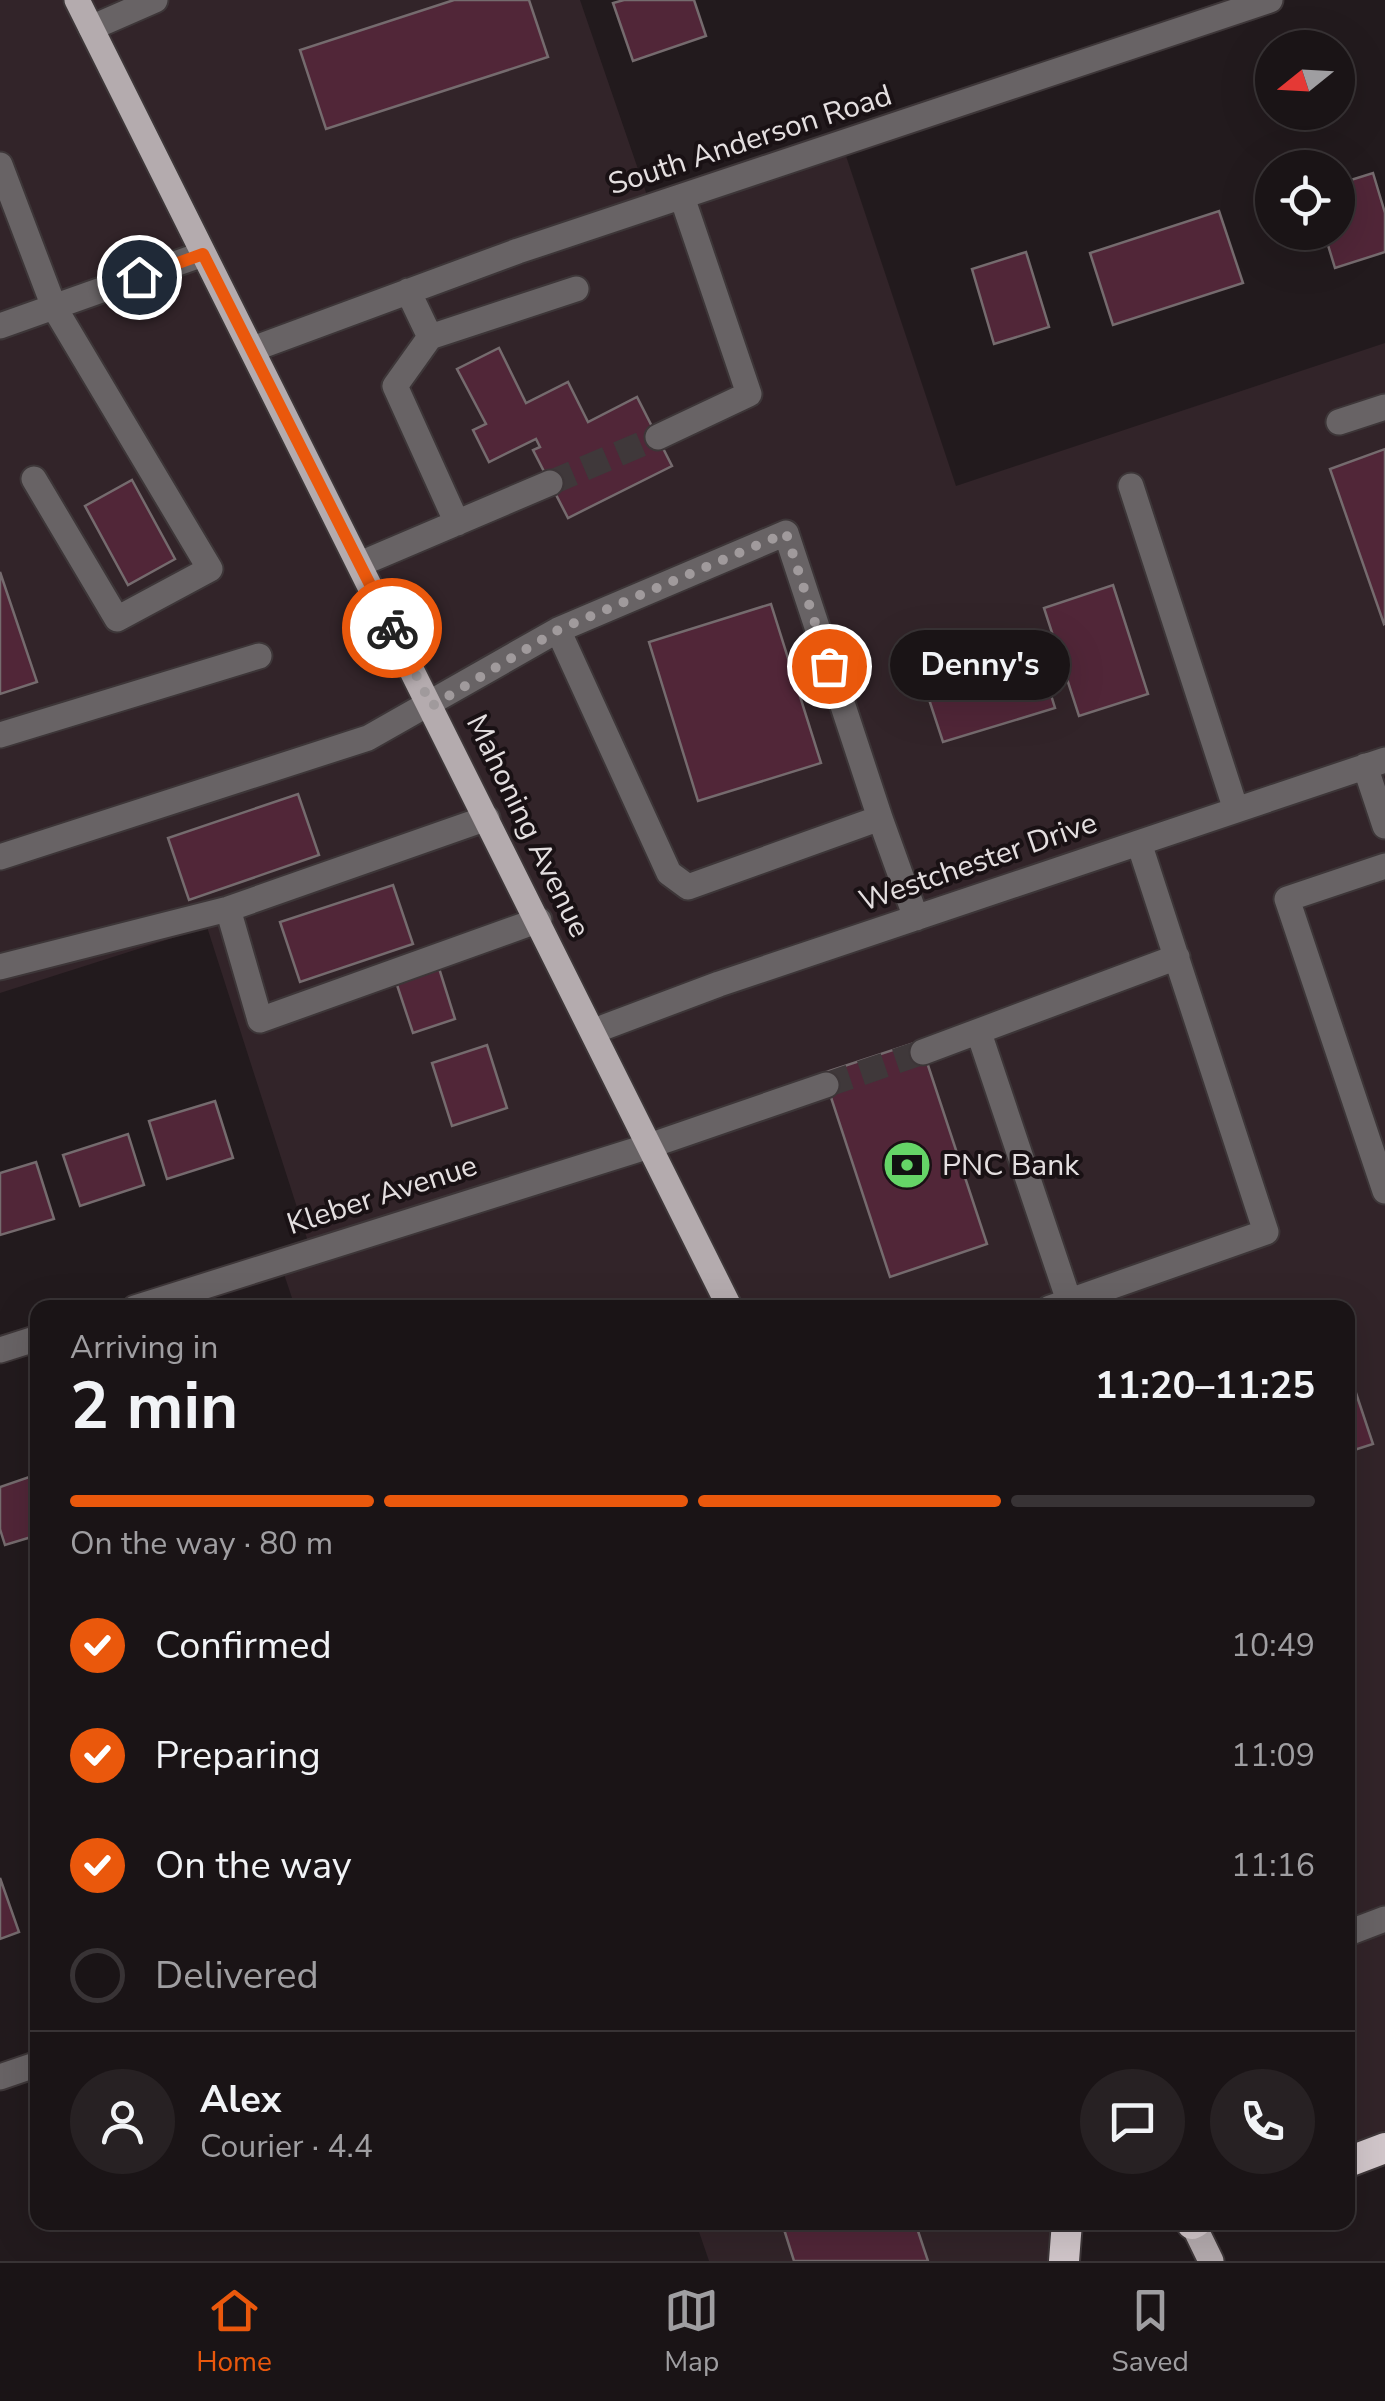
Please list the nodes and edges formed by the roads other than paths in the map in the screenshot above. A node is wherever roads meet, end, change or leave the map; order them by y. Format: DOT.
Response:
graph roads {
  1 [pos="76,0"];
  2 [pos="155,0"];
  3 [pos="1270,0"];
  4 [pos="90,28"];
  5 [pos="0,165"];
  6 [pos="682,197"];
  7 [pos="203,254"];
  8 [pos="576,289"];
  9 [pos="408,291"];
  10 [pos="54,307"];
  11 [pos="0,326"];
  12 [pos="430,337"];
  13 [pos="253,349"];
  14 [pos="1385,408"];
  15 [pos="1339,422"];
  16 [pos="658,437"];
  17 [pos="34,479"];
  18 [pos="550,483"];
  19 [pos="1130,486"];
  20 [pos="457,523"];
  21 [pos="360,564"];
  22 [pos="558,630"];
  23 [pos="259,656"];
  24 [pos="432,706"];
  25 [pos="0,735"];
  26 [pos="1375,763"];
  27 [pos="1236,810"];
  28 [pos="487,818"];
  29 [pos="880,818"];
  30 [pos="1385,826"];
  31 [pos="1139,842"];
  32 [pos="0,858"];
  33 [pos="1385,866"];
  34 [pos="228,909"];
  35 [pos="916,918"];
  36 [pos="538,920"];
  37 [pos="1177,957"];
  38 [pos="0,967"];
  39 [pos="594,1032"];
  40 [pos="979,1033"];
  41 [pos="923,1052"];
  42 [pos="826,1084"];
  43 [pos="649,1146"];
  44 [pos="1385,1191"];
  45 [pos="160,1300"];
  46 [pos="726,1300"];
  47 [pos="1058,1300"];
  48 [pos="1070,1300"];
  49 [pos="30,1341"];
  50 [pos="0,1350"];
  51 [pos="1385,1919"];
  52 [pos="1355,1930"];
  53 [pos="30,2067"];
  54 [pos="0,2077"];
  55 [pos="1385,2148"];
  56 [pos="1355,2159"];
  57 [pos="1066,2230"];
  58 [pos="1196,2230"];
  59 [pos="1064,2261"];
  60 [pos="1211,2261"];
  1 -- 4 [label="main road, Mahoning Avenue"];
  2 -- 4 [label="street"];
  3 -- 6 [label="street, South Anderson Road"];
  4 -- 7 [label="main road, Mahoning Avenue"];
  5 -- 10 [label="street"];
  6 -- 9 [label="street, South Anderson Road"];
  6 -- 16 [label="street"];
  7 -- 10 [label="street"];
  7 -- 13 [label="main road, Mahoning Avenue"];
  8 -- 12 [label="street"];
  9 -- 12 [label="street"];
  9 -- 13 [label="street, South Anderson Road"];
  10 -- 11 [label="street"];
  10 -- 17 [label="street"];
  12 -- 20 [label="street"];
  13 -- 21 [label="main road, Mahoning Avenue"];
  14 -- 15 [label="street"];
  18 -- 20 [label="street"];
  19 -- 27 [label="street"];
  20 -- 21 [label="street"];
  21 -- 24 [label="main road, Mahoning Avenue"];
  22 -- 24 [label="street"];
  22 -- 29 [label="street"];
  22 -- 29 [label="street"];
  23 -- 25 [label="street"];
  24 -- 28 [label="main road, Mahoning Avenue"];
  24 -- 32 [label="street"];
  26 -- 27 [label="street, Westchester Drive"];
  26 -- 30 [label="street"];
  27 -- 31 [label="street, Westchester Drive"];
  28 -- 34 [label="street"];
  28 -- 36 [label="main road, Mahoning Avenue"];
  29 -- 35 [label="street"];
  31 -- 35 [label="street, Westchester Drive"];
  31 -- 37 [label="street"];
  33 -- 44 [label="street"];
  34 -- 36 [label="street"];
  34 -- 38 [label="street"];
  35 -- 39 [label="street, Westchester Drive"];
  36 -- 39 [label="main road, Mahoning Avenue"];
  37 -- 40 [label="street"];
  37 -- 48 [label="street"];
  39 -- 43 [label="main road, Mahoning Avenue"];
  40 -- 41 [label="street"];
  40 -- 47 [label="street"];
  42 -- 43 [label="street, Kleber Avenue"];
  43 -- 45 [label="street, Kleber Avenue"];
  43 -- 46 [label="main road, Mahoning Avenue"];
  49 -- 50 [label="street"];
  51 -- 52 [label="street"];
  53 -- 54 [label="street"];
  55 -- 56 [label="highway"];
  57 -- 59 [label="highway"];
  58 -- 60 [label="main road"];
}
